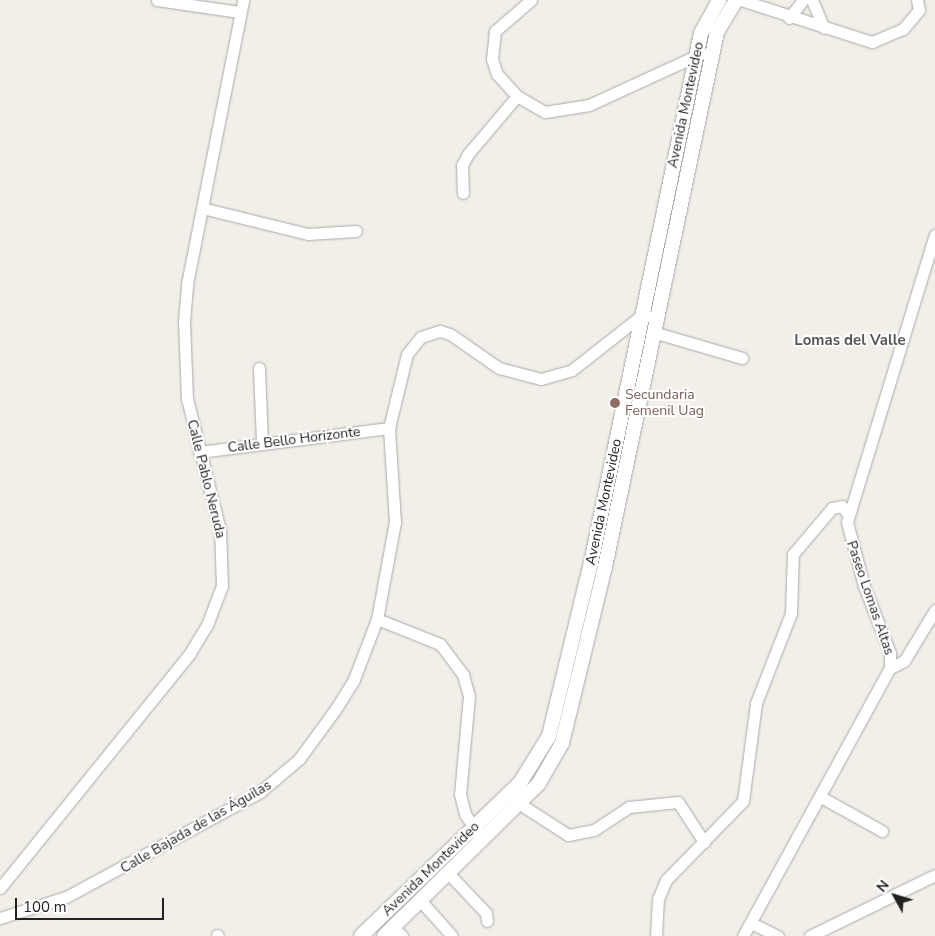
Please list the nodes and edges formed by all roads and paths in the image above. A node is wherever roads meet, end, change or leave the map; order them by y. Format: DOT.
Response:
graph roads {
  1 [pos="156,0"];
  2 [pos="243,0"];
  3 [pos="532,0"];
  4 [pos="719,0"];
  5 [pos="736,0"];
  6 [pos="741,0"];
  7 [pos="803,0"];
  8 [pos="812,0"];
  9 [pos="917,0"];
  10 [pos="239,12"];
  11 [pos="788,18"];
  12 [pos="824,28"];
  13 [pos="713,48"];
  14 [pos="696,55"];
  15 [pos="517,96"];
  16 [pos="670,177"];
  17 [pos="685,180"];
  18 [pos="463,193"];
  19 [pos="202,208"];
  20 [pos="356,231"];
  21 [pos="935,235"];
  22 [pos="933,251"];
  23 [pos="642,315"];
  24 [pos="656,318"];
  25 [pos="653,332"];
  26 [pos="742,358"];
  27 [pos="259,368"];
  28 [pos="389,428"];
  29 [pos="262,443"];
  30 [pos="199,452"];
  31 [pos="848,514"];
  32 [pos="592,563"];
  33 [pos="605,567"];
  34 [pos="935,610"];
  35 [pos="377,619"];
  36 [pos="890,668"];
  37 [pos="561,699"];
  38 [pos="575,703"];
  39 [pos="821,797"];
  40 [pos="513,800"];
  41 [pos="882,830"];
  42 [pos="478,834"];
  43 [pos="704,842"];
  44 [pos="448,873"];
  45 [pos="935,875"];
  46 [pos="0,888"];
  47 [pos="420,900"];
  48 [pos="0,918"];
  49 [pos="487,921"];
  50 [pos="750,923"];
  51 [pos="393,933"];
  52 [pos="361,936"];
  53 [pos="452,936"];
  54 [pos="656,936"];
  55 [pos="743,936"];
  56 [pos="778,936"];
  57 [pos="810,936"];
  1 -- 10 [label="street"];
  2 -- 10 [label="street, Calle Pablo Neruda"];
  3 -- 15 [label="street"];
  4 -- 14 [label="street, Avenida Montevideo"];
  5 -- 13 [label="street, Avenida Montevideo"];
  6 -- 11 [label="street"];
  7 -- 11 [label="street"];
  8 -- 12 [label="street"];
  9 -- 12 [label="street"];
  10 -- 19 [label="street, Calle Pablo Neruda"];
  11 -- 12 [label="street"];
  13 -- 14 [label="street"];
  13 -- 17 [label="street, Avenida Montevideo"];
  14 -- 15 [label="street"];
  14 -- 16 [label="street, Avenida Montevideo"];
  15 -- 18 [label="street"];
  16 -- 17 [label="street"];
  16 -- 23 [label="street, Avenida Montevideo"];
  17 -- 24 [label="street, Avenida Montevideo"];
  19 -- 20 [label="street"];
  19 -- 30 [label="street, Calle Pablo Neruda"];
  21 -- 22 [label="street, Paseo Lomas Altas"];
  22 -- 31 [label="street, Paseo Lomas Altas"];
  23 -- 24 [label="street"];
  23 -- 28 [label="street, Calle Bajada de las Águilas"];
  23 -- 32 [label="street, Avenida Montevideo"];
  24 -- 25 [label="street, Avenida Montevideo"];
  25 -- 26 [label="street"];
  25 -- 33 [label="street, Avenida Montevideo"];
  27 -- 29 [label="street"];
  28 -- 29 [label="street, Calle Bello Horizonte"];
  28 -- 35 [label="street, Calle Bajada de las Águilas"];
  29 -- 30 [label="street, Calle Bello Horizonte"];
  30 -- 46 [label="street, Calle Pablo Neruda"];
  31 -- 36 [label="street, Paseo Lomas Altas"];
  31 -- 43 [label="street"];
  32 -- 33 [label="street"];
  32 -- 37 [label="street, Avenida Montevideo"];
  33 -- 38 [label="street, Avenida Montevideo"];
  34 -- 36 [label="street"];
  35 -- 42 [label="street"];
  35 -- 48 [label="street, Calle Bajada de las Águilas"];
  36 -- 39 [label="street, Paseo Lomas Altas"];
  37 -- 38 [label="street"];
  37 -- 40 [label="street, Avenida Montevideo"];
  38 -- 40 [label="street, Avenida Montevideo"];
  39 -- 41 [label="street"];
  39 -- 50 [label="street, Paseo Lomas Altas"];
  40 -- 42 [label="street, Avenida Montevideo"];
  40 -- 43 [label="street"];
  42 -- 44 [label="street, Avenida Montevideo"];
  42 -- 52 [label="street, Avenida Montevideo"];
  43 -- 54 [label="street"];
  44 -- 47 [label="street, Avenida Montevideo"];
  44 -- 49 [label="street"];
  45 -- 57 [label="street"];
  47 -- 51 [label="street, Avenida Montevideo"];
  47 -- 53 [label="street"];
  50 -- 55 [label="street, Paseo Lomas Altas"];
  50 -- 56 [label="street"];
}
